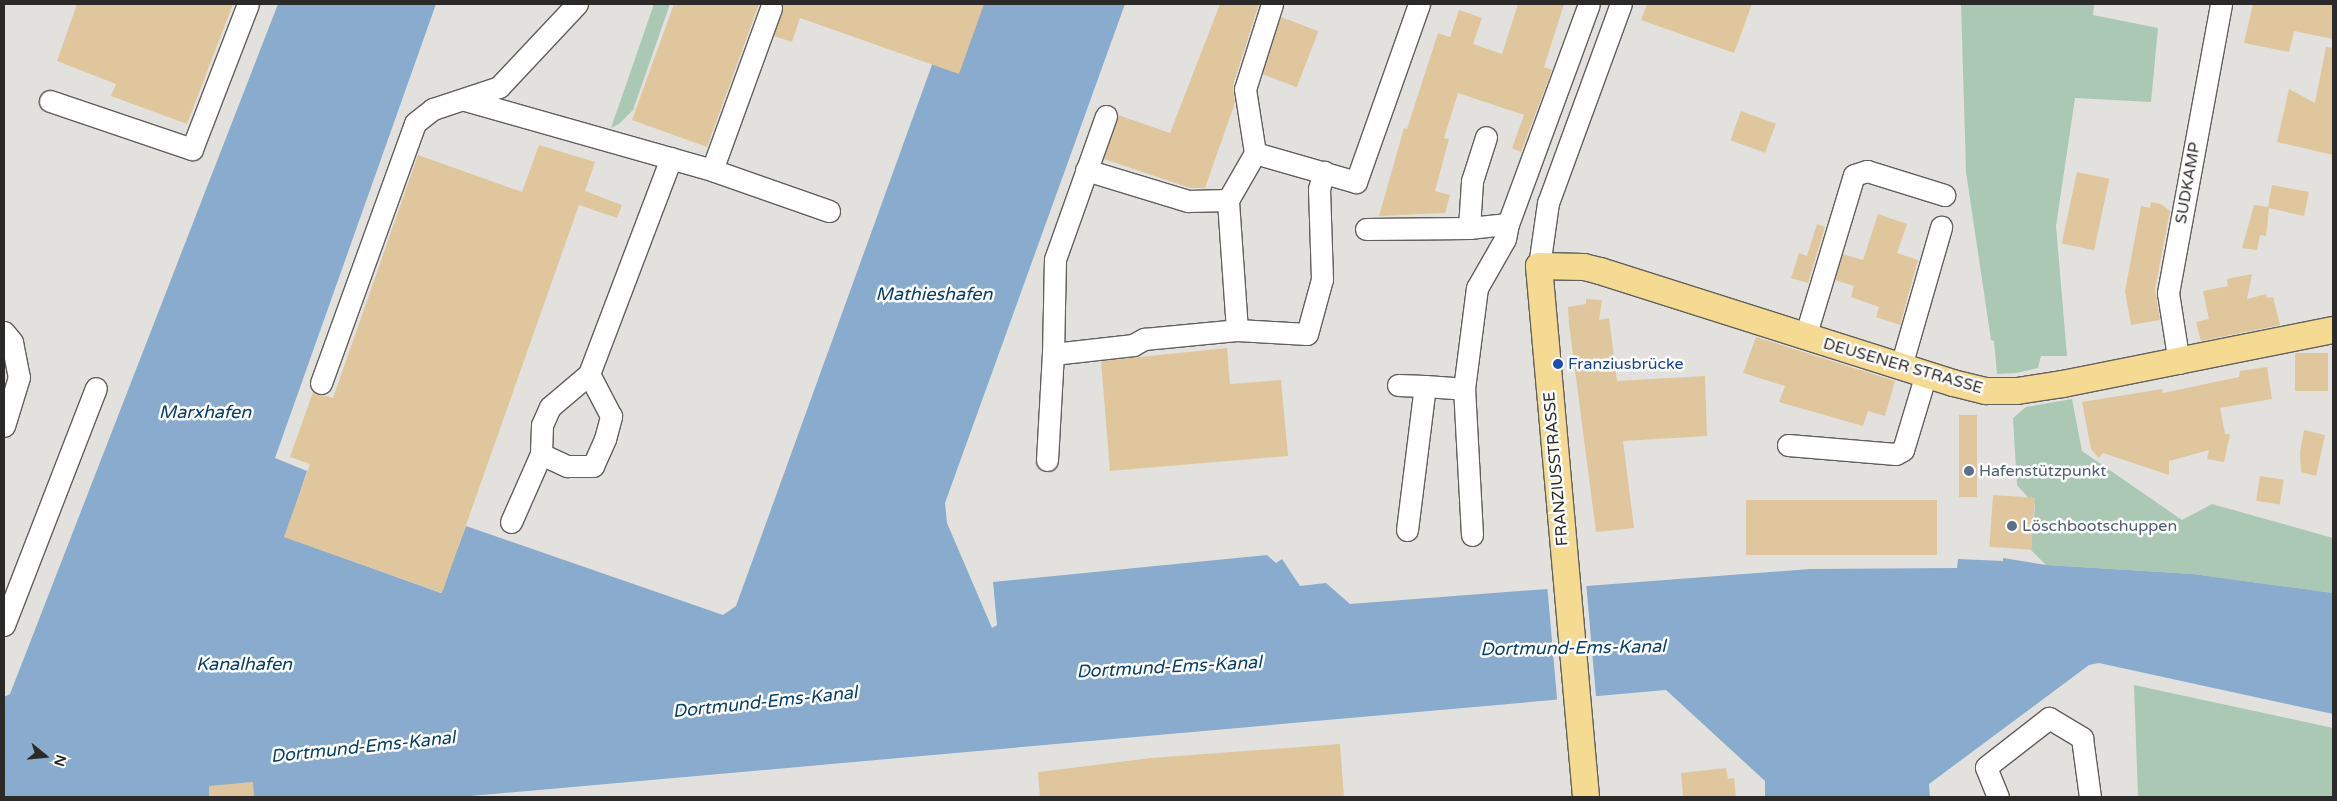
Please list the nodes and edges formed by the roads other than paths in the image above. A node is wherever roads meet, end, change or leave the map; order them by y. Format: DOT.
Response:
graph roads {
  1 [pos="248,4"];
  2 [pos="577,4"];
  3 [pos="1272,4"];
  4 [pos="1419,4"];
  5 [pos="1589,4"];
  6 [pos="1621,4"];
  7 [pos="2221,4"];
  8 [pos="772,8"];
  9 [pos="465,100"];
  10 [pos="50,101"];
  11 [pos="1106,116"];
  12 [pos="1486,137"];
  13 [pos="1255,152"];
  14 [pos="671,158"];
  15 [pos="712,170"];
  16 [pos="1086,170"];
  17 [pos="1324,172"];
  18 [pos="1944,195"];
  19 [pos="1228,200"];
  20 [pos="829,211"];
  21 [pos="1508,224"];
  22 [pos="1941,227"];
  23 [pos="1469,228"];
  24 [pos="1366,229"];
  25 [pos="1539,266"];
  26 [pos="1237,330"];
  27 [pos="2333,330"];
  28 [pos="4,332"];
  29 [pos="1805,337"];
  30 [pos="1053,354"];
  31 [pos="2179,363"];
  32 [pos="1900,366"];
  33 [pos="590,374"];
  34 [pos="1926,374"];
  35 [pos="321,383"];
  36 [pos="1398,385"];
  37 [pos="1425,386"];
  38 [pos="96,388"];
  39 [pos="1464,390"];
  40 [pos="4,426"];
  41 [pos="1788,445"];
  42 [pos="541,454"];
  43 [pos="1047,460"];
  44 [pos="512,522"];
  45 [pos="1407,530"];
  46 [pos="1472,535"];
  47 [pos="4,625"];
  48 [pos="1586,797"];
  49 [pos="1998,797"];
  50 [pos="2090,797"];
  1 -- 10 [label="street"];
  2 -- 9 [label="street"];
  3 -- 13 [label="street"];
  4 -- 17 [label="street"];
  5 -- 21 [label="street"];
  6 -- 25 [label="street, FRANZIUSSTRASSE"];
  7 -- 31 [label="street, SUDKAMP"];
  8 -- 15 [label="street"];
  9 -- 14 [label="street"];
  9 -- 35 [label="street"];
  11 -- 16 [label="street"];
  12 -- 23 [label="street"];
  13 -- 17 [label="street"];
  13 -- 19 [label="street"];
  14 -- 15 [label="street"];
  14 -- 33 [label="street"];
  15 -- 20 [label="street"];
  16 -- 19 [label="street"];
  16 -- 30 [label="street"];
  17 -- 26 [label="street"];
  18 -- 29 [label="street"];
  19 -- 26 [label="street"];
  21 -- 23 [label="street"];
  21 -- 39 [label="street"];
  22 -- 32 [label="street"];
  23 -- 24 [label="street"];
  25 -- 29 [label="main road, DEUSENER STRASSE"];
  25 -- 48 [label="main road, FRANZIUSSTRASSE"];
  26 -- 30 [label="street"];
  27 -- 31 [label="main road, DEUSENER STRASSE"];
  28 -- 40 [label="street"];
  29 -- 32 [label="main road, DEUSENER STRASSE"];
  30 -- 43 [label="street"];
  31 -- 34 [label="main road, DEUSENER STRASSE"];
  32 -- 34 [label="main road, DEUSENER STRASSE"];
  33 -- 42 [label="street"];
  33 -- 42 [label="street"];
  34 -- 41 [label="street"];
  36 -- 37 [label="street"];
  37 -- 39 [label="street"];
  37 -- 45 [label="street"];
  38 -- 47 [label="street"];
  39 -- 46 [label="street"];
  42 -- 44 [label="street"];
  49 -- 50 [label="street"];
}
